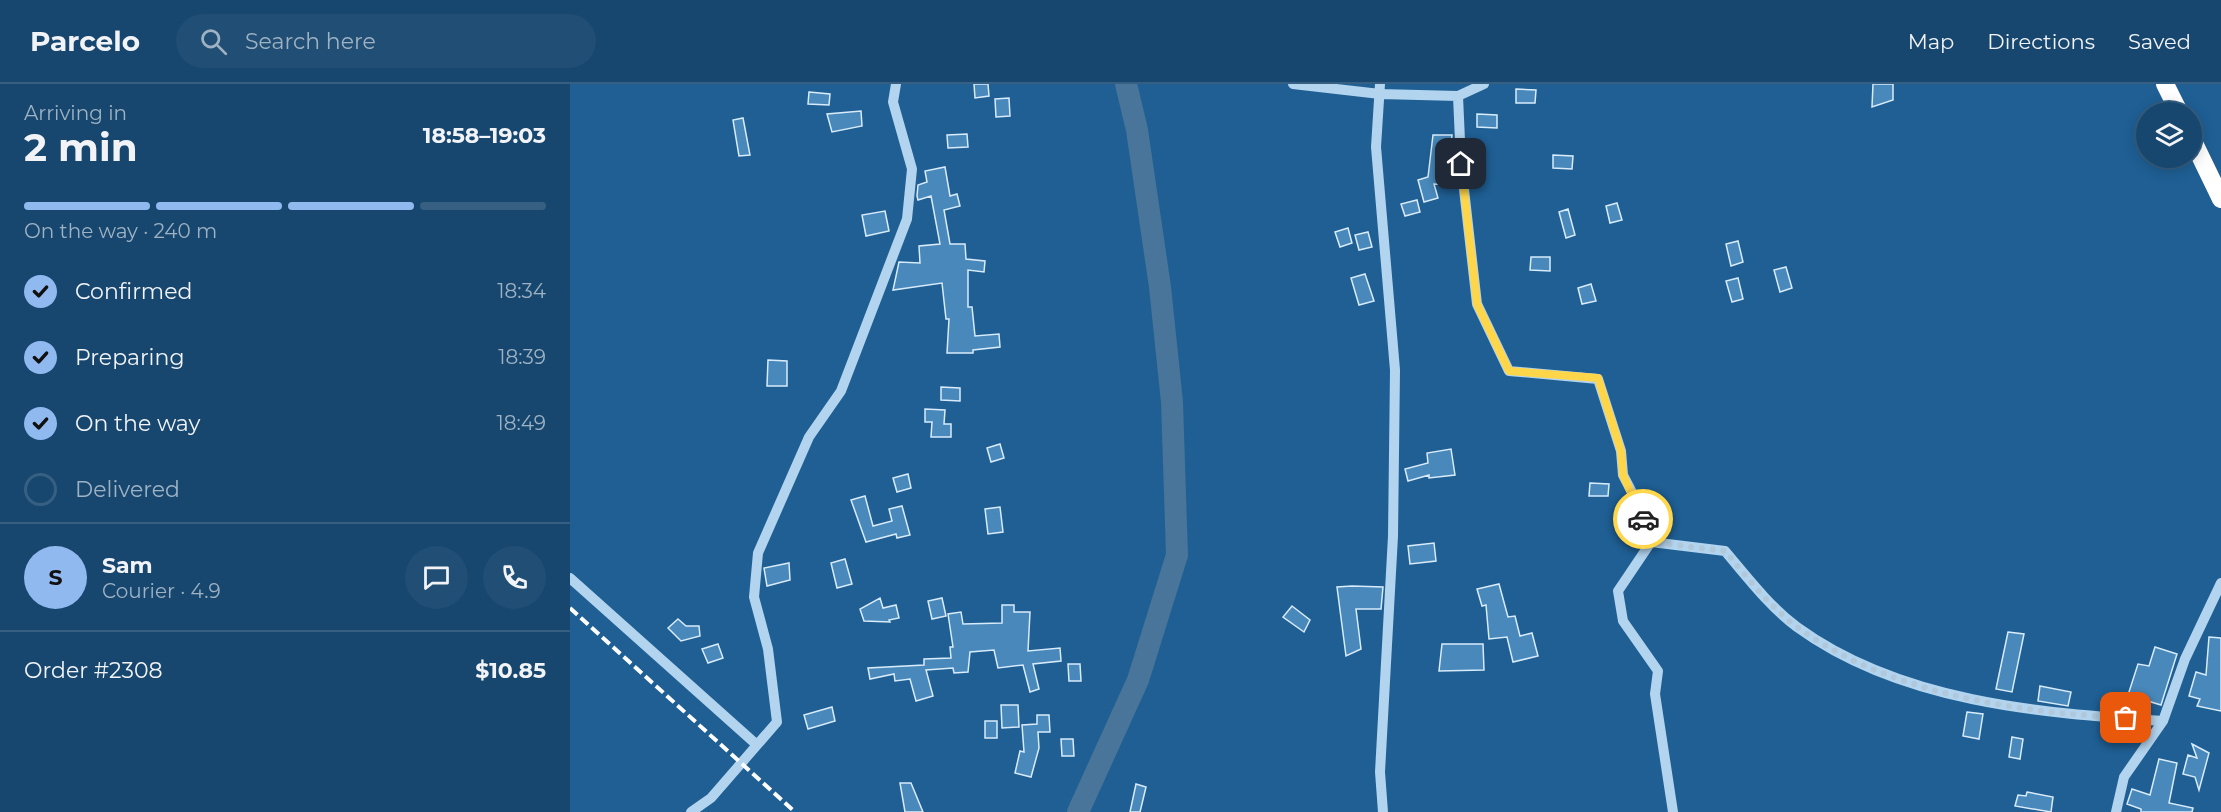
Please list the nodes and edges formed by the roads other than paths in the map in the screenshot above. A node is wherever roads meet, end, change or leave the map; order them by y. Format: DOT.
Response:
graph roads {
  1 [pos="896,84"];
  2 [pos="1293,84"];
  3 [pos="1484,84"];
  4 [pos="2165,84"];
  5 [pos="1380,89"];
  6 [pos="1458,96"];
  7 [pos="2174,102"];
  8 [pos="2202,160"];
  9 [pos="2221,199"];
  10 [pos="1651,542"];
  11 [pos="570,578"];
  12 [pos="2221,583"];
  13 [pos="2163,721"];
  14 [pos="757,746"];
  15 [pos="691,812"];
  16 [pos="1383,812"];
  17 [pos="1673,812"];
  18 [pos="2116,812"];
  1 -- 14 [label="street"];
  2 -- 5 [label="street"];
  3 -- 6 [label="street"];
  4 -- 7 [label="highway"];
  5 -- 6 [label="street"];
  5 -- 16 [label="street"];
  6 -- 10 [label="street"];
  8 -- 9 [label="highway"];
  10 -- 13 [label="street"];
  10 -- 17 [label="street"];
  11 -- 14 [label="street"];
  12 -- 13 [label="street"];
  13 -- 18 [label="street"];
  14 -- 15 [label="street"];
}
